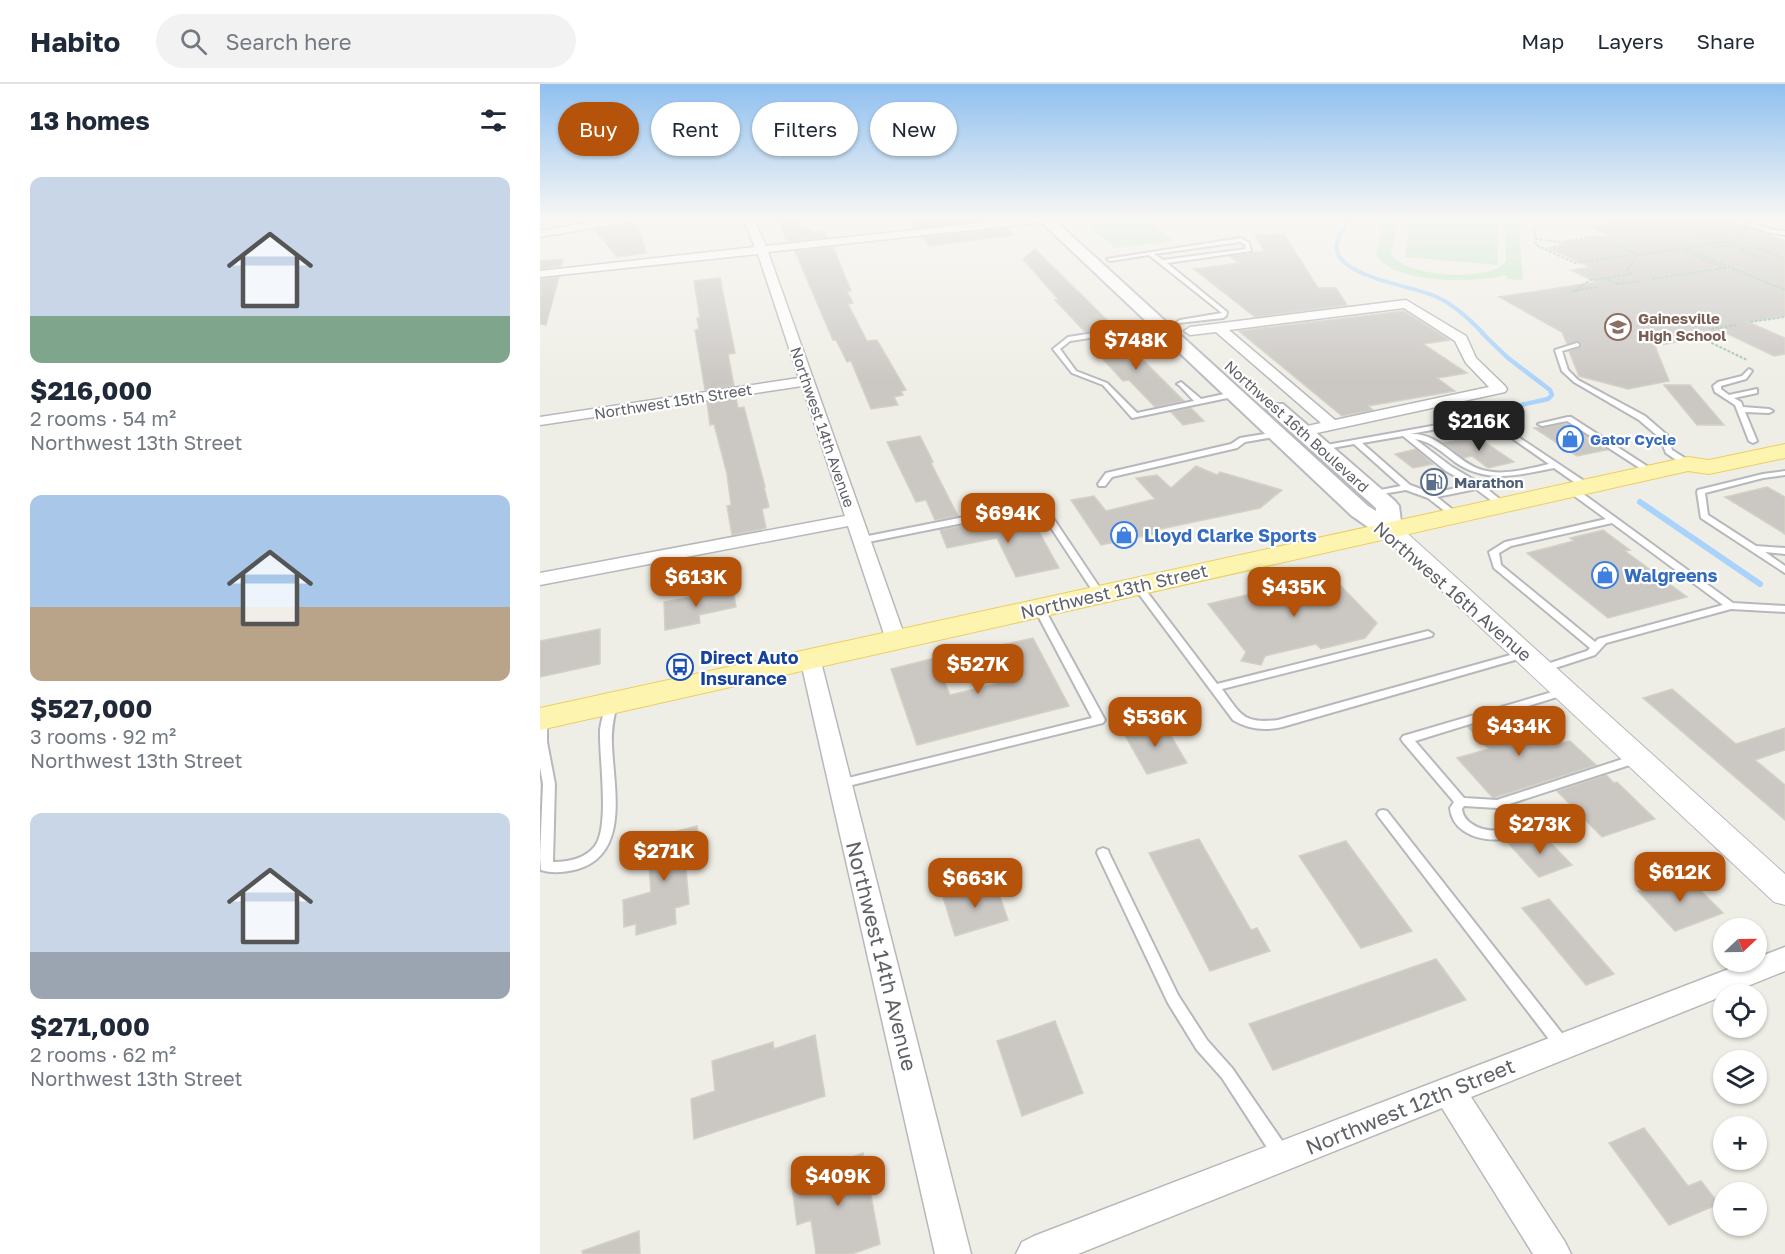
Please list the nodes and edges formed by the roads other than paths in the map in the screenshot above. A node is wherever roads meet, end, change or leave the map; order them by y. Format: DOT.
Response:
graph roads {
  1 [pos="571,271"];
  2 [pos="769,271"];
  3 [pos="1100,271"];
  4 [pos="1123,271"];
  5 [pos="1173,271"];
  6 [pos="540,274"];
  7 [pos="1137,283"];
  8 [pos="1115,284"];
  9 [pos="1153,297"];
  10 [pos="1174,327"];
  11 [pos="1219,328"];
  12 [pos="1131,330"];
  13 [pos="1577,345"];
  14 [pos="1749,371"];
  15 [pos="806,381"];
  16 [pos="1181,384"];
  17 [pos="1754,391"];
  18 [pos="1234,394"];
  19 [pos="1729,397"];
  20 [pos="1200,402"];
  21 [pos="1740,409"];
  22 [pos="1769,411"];
  23 [pos="540,421"];
  24 [pos="1331,424"];
  25 [pos="1542,424"];
  26 [pos="1441,426"];
  27 [pos="1303,431"];
  28 [pos="1277,434"];
  29 [pos="1404,434"];
  30 [pos="1785,434"];
  31 [pos="1355,441"];
  32 [pos="1753,441"];
  33 [pos="1435,442"];
  34 [pos="1321,448"];
  35 [pos="1785,451"];
  36 [pos="1688,464"];
  37 [pos="1556,465"];
  38 [pos="1652,472"];
  39 [pos="1780,474"];
  40 [pos="1785,480"];
  41 [pos="1102,484"];
  42 [pos="1478,486"];
  43 [pos="1407,487"];
  44 [pos="1580,488"];
  45 [pos="1373,494"];
  46 [pos="1431,496"];
  47 [pos="1503,505"];
  48 [pos="1455,516"];
  49 [pos="856,519"];
  50 [pos="1614,520"];
  51 [pos="1390,530"];
  52 [pos="863,540"];
  53 [pos="1752,549"];
  54 [pos="1785,551"];
  55 [pos="1785,570"];
  56 [pos="540,579"];
  57 [pos="1138,586"];
  58 [pos="1099,594"];
  59 [pos="1731,606"];
  60 [pos="1039,608"];
  61 [pos="1785,609"];
  62 [pos="1428,634"];
  63 [pos="896,640"];
  64 [pos="1596,648"];
  65 [pos="810,658"];
  66 [pos="1533,661"];
  67 [pos="1214,688"];
  68 [pos="1566,691"];
  69 [pos="612,703"];
  70 [pos="541,718"];
  71 [pos="1638,758"];
  72 [pos="840,784"];
  73 [pos="1461,802"];
  74 [pos="1383,814"];
  75 [pos="1567,814"];
  76 [pos="1103,853"];
  77 [pos="1785,892"];
  78 [pos="1785,959"];
  79 [pos="1563,1046"];
  80 [pos="1449,1091"];
  81 [pos="1283,1156"];
  82 [pos="953,1254"];
  83 [pos="1034,1254"];
  84 [pos="1552,1254"];
  1 -- 6 [label="street"];
  2 -- 15 [label="street, Northwest 14th Avenue"];
  3 -- 8 [label="main road, Northwest 16th Avenue"];
  4 -- 7 [label="main road"];
  5 -- 10 [label="lane"];
  7 -- 8 [label="main road"];
  7 -- 9 [label="main road"];
  8 -- 10 [label="main road, Northwest 16th Avenue"];
  10 -- 11 [label="street"];
  10 -- 12 [label="lane"];
  10 -- 12 [label="lane"];
  10 -- 18 [label="main road, Northwest 16th Avenue"];
  10 -- 27 [label="main road, Northwest 16th Boulevard"];
  11 -- 24 [label="street"];
  11 -- 24 [label="street"];
  12 -- 20 [label="lane"];
  13 -- 36 [label="lane"];
  14 -- 19 [label="lane"];
  15 -- 23 [label="street, Northwest 15th Street"];
  15 -- 49 [label="street, Northwest 14th Avenue"];
  16 -- 20 [label="lane"];
  17 -- 19 [label="lane"];
  18 -- 20 [label="lane"];
  18 -- 28 [label="main road, Northwest 16th Avenue"];
  19 -- 21 [label="lane"];
  21 -- 22 [label="lane"];
  21 -- 32 [label="lane"];
  24 -- 27 [label="street"];
  25 -- 38 [label="lane"];
  26 -- 29 [label="lane"];
  26 -- 33 [label="lane"];
  26 -- 37 [label="lane"];
  27 -- 34 [label="main road, Northwest 16th Boulevard"];
  28 -- 41 [label="lane"];
  28 -- 51 [label="main road, Northwest 16th Avenue"];
  29 -- 31 [label="lane"];
  29 -- 33 [label="lane"];
  29 -- 42 [label="lane"];
  30 -- 32 [label="main road, Northwest 13th Street"];
  31 -- 34 [label="lane"];
  31 -- 43 [label="lane"];
  32 -- 36 [label="main road, Northwest 13th Street"];
  33 -- 37 [label="lane"];
  34 -- 45 [label="main road, Northwest 16th Boulevard"];
  35 -- 36 [label="main road, Northwest 13th Street"];
  36 -- 38 [label="main road, Northwest 13th Street"];
  37 -- 44 [label="lane"];
  38 -- 44 [label="main road, Northwest 13th Street"];
  39 -- 40 [label="lane"];
  39 -- 53 [label="lane"];
  42 -- 46 [label="lane"];
  42 -- 47 [label="lane"];
  43 -- 45 [label="lane"];
  43 -- 46 [label="lane"];
  44 -- 47 [label="main road, Northwest 13th Street"];
  44 -- 50 [label="lane"];
  45 -- 51 [label="main road, Northwest 16th Boulevard"];
  46 -- 48 [label="lane"];
  47 -- 48 [label="main road, Northwest 13th Street"];
  48 -- 51 [label="main road, Northwest 13th Street"];
  49 -- 52 [label="street, Northwest 14th Avenue"];
  49 -- 56 [label="street"];
  50 -- 59 [label="lane"];
  50 -- 64 [label="lane"];
  51 -- 57 [label="main road, Northwest 13th Street"];
  51 -- 66 [label="street, Northwest 16th Avenue"];
  52 -- 58 [label="lane"];
  52 -- 63 [label="street, Northwest 14th Avenue"];
  53 -- 54 [label="lane"];
  53 -- 55 [label="lane"];
  57 -- 58 [label="main road, Northwest 13th Street"];
  57 -- 67 [label="lane"];
  58 -- 60 [label="main road, Northwest 13th Street"];
  59 -- 61 [label="lane"];
  59 -- 64 [label="lane"];
  60 -- 63 [label="main road, Northwest 13th Street"];
  60 -- 72 [label="lane"];
  62 -- 67 [label="lane"];
  63 -- 65 [label="main road, Northwest 13th Street"];
  64 -- 66 [label="lane"];
  65 -- 69 [label="main road, Northwest 13th Street"];
  65 -- 72 [label="street, Northwest 14th Avenue"];
  66 -- 67 [label="lane"];
  66 -- 68 [label="street, Northwest 16th Avenue"];
  68 -- 71 [label="street, Northwest 16th Avenue"];
  68 -- 73 [label="lane"];
  69 -- 70 [label="main road, Northwest 13th Street"];
  69 -- 70 [label="lane"];
  71 -- 73 [label="lane"];
  71 -- 77 [label="street, Northwest 16th Avenue"];
  72 -- 82 [label="street, Northwest 14th Avenue"];
  73 -- 75 [label="lane"];
  74 -- 79 [label="lane"];
  76 -- 81 [label="lane"];
  78 -- 79 [label="street, Northwest 12th Street"];
  79 -- 80 [label="street, Northwest 12th Street"];
  80 -- 81 [label="street, Northwest 12th Street"];
  80 -- 84 [label="street"];
  81 -- 83 [label="street, Northwest 12th Street"];
}
